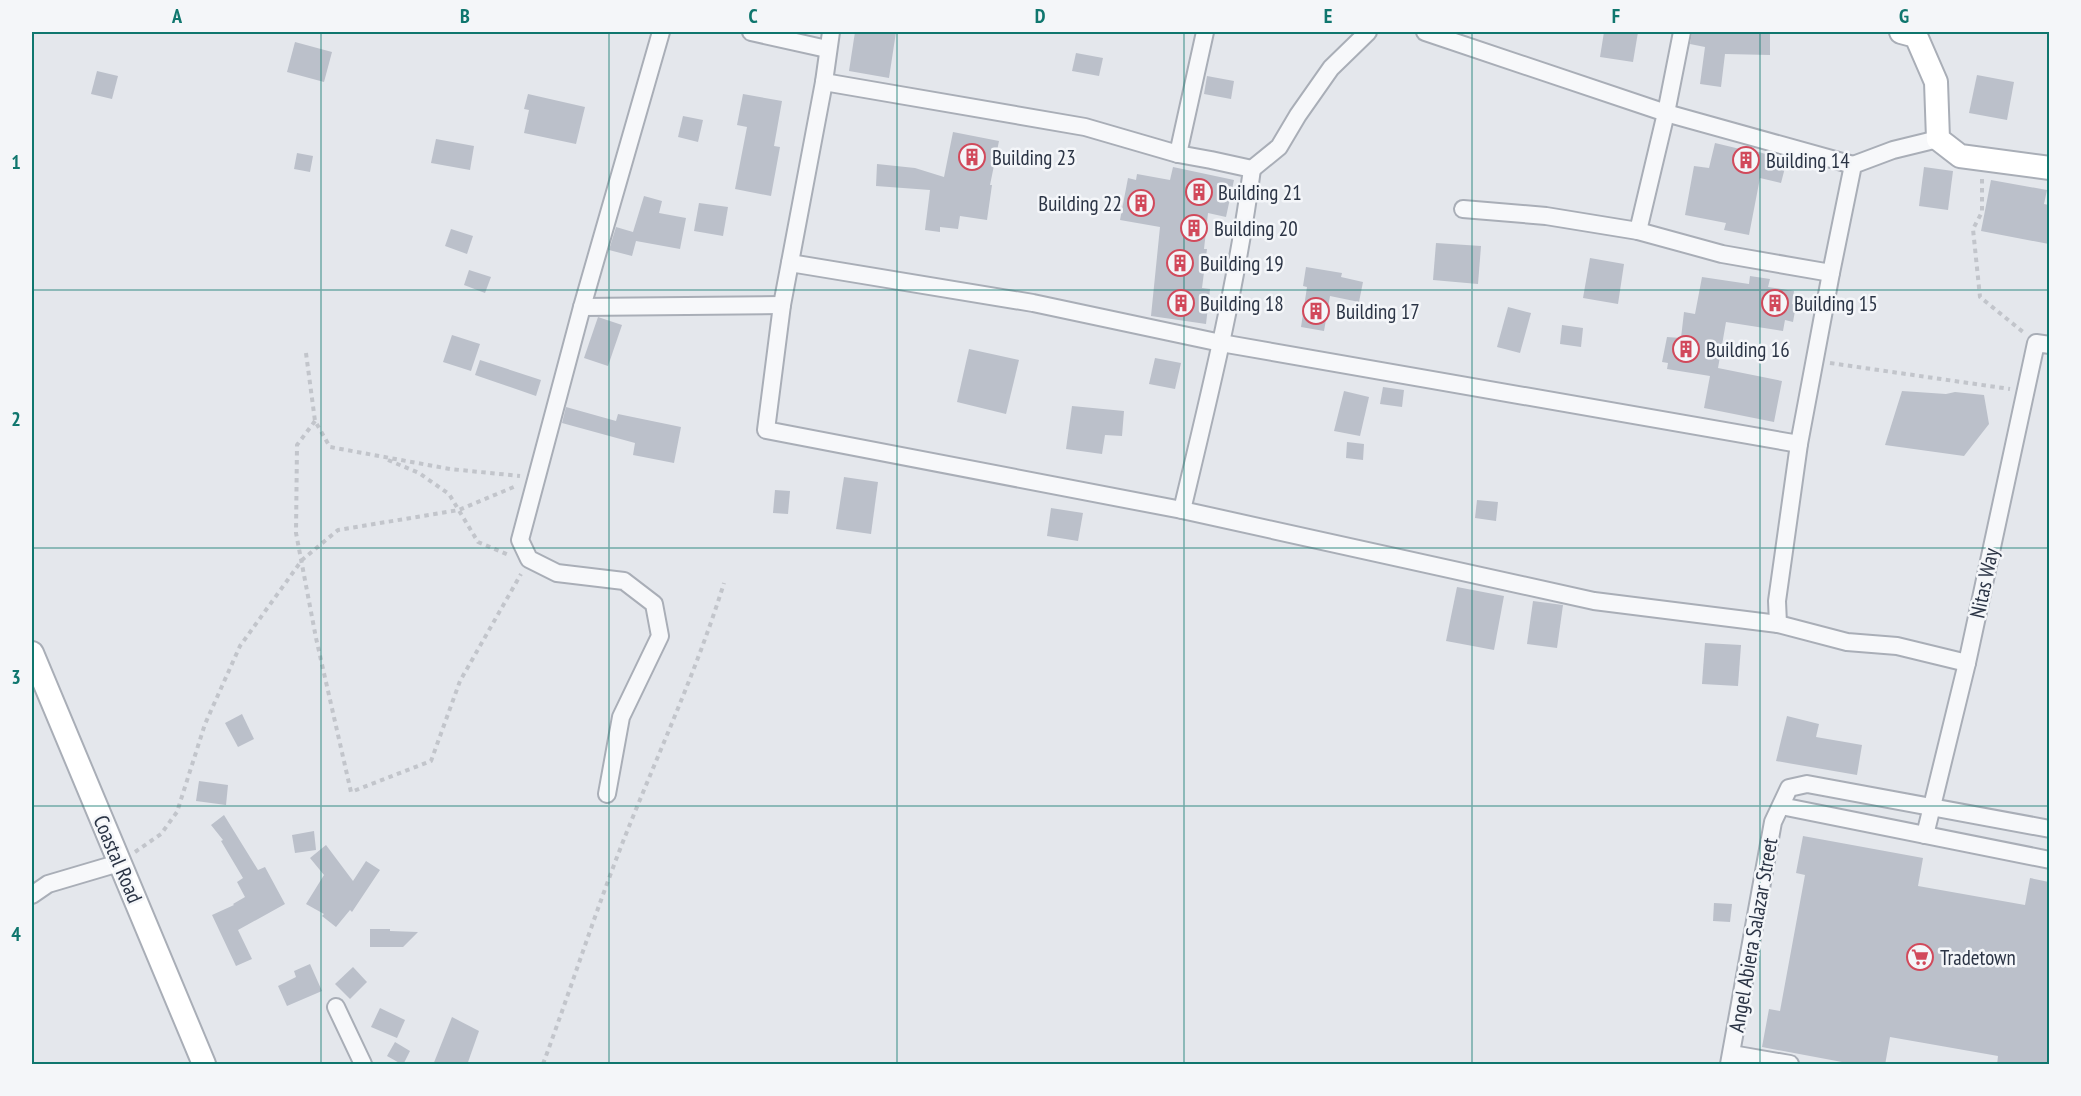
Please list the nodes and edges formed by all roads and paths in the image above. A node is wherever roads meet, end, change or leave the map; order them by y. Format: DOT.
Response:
graph roads {
  1 [pos="661,32"];
  2 [pos="751,32"];
  3 [pos="831,32"];
  4 [pos="1205,32"];
  5 [pos="1368,32"];
  6 [pos="1425,32"];
  7 [pos="1682,32"];
  8 [pos="1900,32"];
  9 [pos="827,49"];
  10 [pos="824,82"];
  11 [pos="1666,113"];
  12 [pos="1938,139"];
  13 [pos="1178,154"];
  14 [pos="1983,158"];
  15 [pos="1853,165"];
  16 [pos="2049,168"];
  17 [pos="1252,169"];
  18 [pos="1463,209"];
  19 [pos="1638,231"];
  20 [pos="790,263"];
  21 [pos="1831,273"];
  22 [pos="782,305"];
  23 [pos="582,307"];
  24 [pos="1221,343"];
  25 [pos="2043,344"];
  26 [pos="306,353"];
  27 [pos="1814,361"];
  28 [pos="2026,391"];
  29 [pos="315,421"];
  30 [pos="1799,444"];
  31 [pos="382,457"];
  32 [pos="536,477"];
  33 [pos="459,510"];
  34 [pos="1182,510"];
  35 [pos="529,559"];
  36 [pos="302,560"];
  37 [pos="724,583"];
  38 [pos="1778,624"];
  39 [pos="32,653"];
  40 [pos="1967,663"];
  41 [pos="607,794"];
  42 [pos="1781,806"];
  43 [pos="1932,808"];
  44 [pos="2049,829"];
  45 [pos="1925,836"];
  46 [pos="2049,860"];
  47 [pos="120,863"];
  48 [pos="32,895"];
  49 [pos="336,1007"];
  50 [pos="1731,1059"];
  51 [pos="204,1065"];
  52 [pos="363,1065"];
  53 [pos="543,1065"];
  54 [pos="1790,1065"];
  1 -- 23 [label="street"];
  2 -- 9 [label="street"];
  3 -- 9 [label="street"];
  4 -- 13 [label="street"];
  5 -- 17 [label="street"];
  6 -- 11 [label="street"];
  7 -- 11 [label="street"];
  8 -- 12 [label="street"];
  9 -- 10 [label="street"];
  10 -- 13 [label="street"];
  10 -- 20 [label="street"];
  11 -- 15 [label="street"];
  11 -- 19 [label="street"];
  12 -- 14 [label="street"];
  12 -- 15 [label="street"];
  13 -- 17 [label="street"];
  14 -- 16 [label="street"];
  14 -- 25 [label="path"];
  15 -- 21 [label="street"];
  17 -- 24 [label="street"];
  18 -- 19 [label="street"];
  19 -- 21 [label="street"];
  20 -- 22 [label="street"];
  20 -- 24 [label="street"];
  21 -- 27 [label="street"];
  22 -- 23 [label="street"];
  22 -- 34 [label="street"];
  23 -- 32 [label="street"];
  24 -- 30 [label="street"];
  24 -- 34 [label="street"];
  25 -- 28 [label="street, Nitas Way"];
  26 -- 29 [label="path"];
  27 -- 28 [label="path"];
  27 -- 30 [label="street"];
  28 -- 40 [label="street, Nitas Way"];
  29 -- 31 [label="path"];
  29 -- 36 [label="path"];
  30 -- 38 [label="street"];
  31 -- 32 [label="path"];
  31 -- 33 [label="path"];
  32 -- 33 [label="path"];
  32 -- 35 [label="street"];
  33 -- 35 [label="path"];
  33 -- 36 [label="path"];
  34 -- 38 [label="street"];
  35 -- 36 [label="path"];
  35 -- 41 [label="street"];
  36 -- 47 [label="path"];
  37 -- 53 [label="path"];
  38 -- 40 [label="street"];
  39 -- 47 [label="street, Coastal Road"];
  40 -- 43 [label="street, Nitas Way"];
  42 -- 43 [label="street"];
  42 -- 45 [label="street"];
  42 -- 50 [label="street, Angel Abiera Salazar Street"];
  43 -- 44 [label="street"];
  43 -- 45 [label="street, Nitas Way"];
  45 -- 46 [label="street"];
  47 -- 48 [label="street"];
  47 -- 51 [label="street, Coastal Road"];
  49 -- 52 [label="street"];
  50 -- 54 [label="street"];
}
